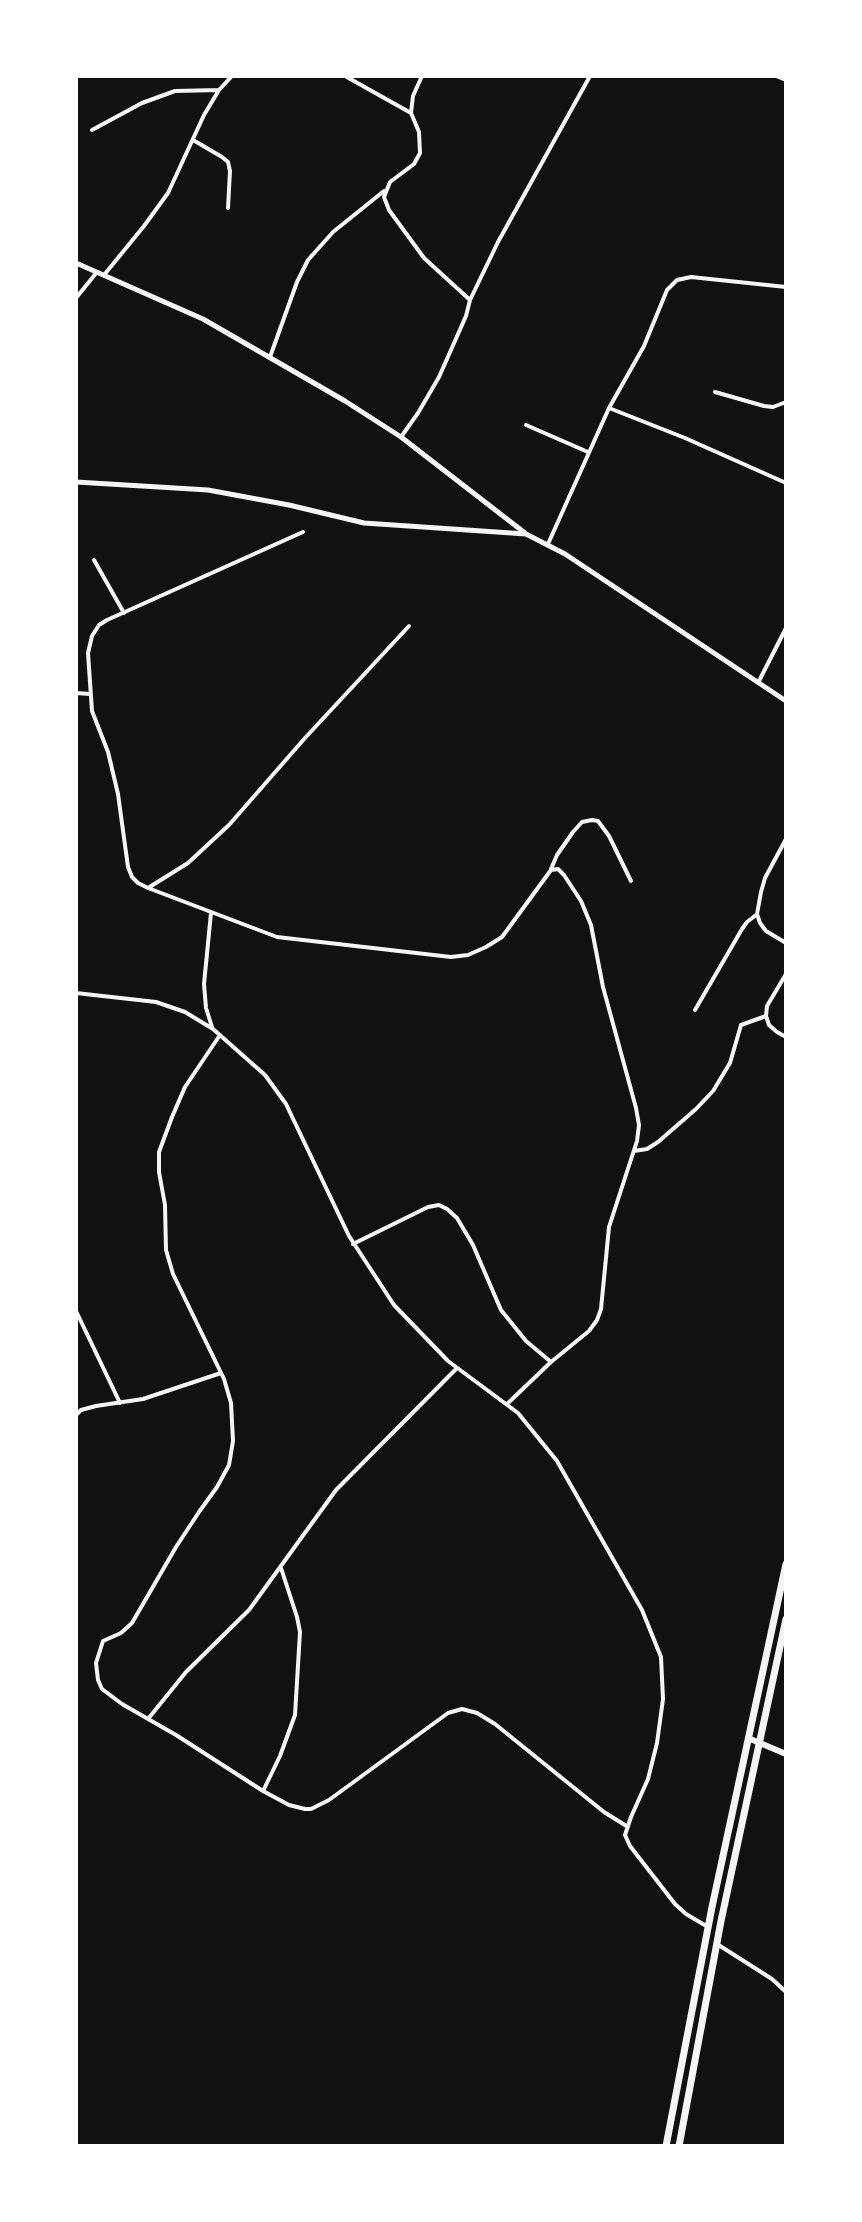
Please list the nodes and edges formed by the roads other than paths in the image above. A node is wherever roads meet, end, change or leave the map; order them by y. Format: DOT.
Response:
graph roads {
  1 [pos="232,76"];
  2 [pos="345,76"];
  3 [pos="422,76"];
  4 [pos="590,76"];
  5 [pos="776,76"];
  6 [pos="786,80"];
  7 [pos="219,90"];
  8 [pos="411,113"];
  9 [pos="92,130"];
  10 [pos="193,140"];
  11 [pos="386,189"];
  12 [pos="228,208"];
  13 [pos="76,263"];
  14 [pos="100,274"];
  15 [pos="786,287"];
  16 [pos="76,298"];
  17 [pos="470,300"];
  18 [pos="270,358"];
  19 [pos="715,392"];
  20 [pos="786,402"];
  21 [pos="609,408"];
  22 [pos="526,425"];
  23 [pos="401,437"];
  24 [pos="588,452"];
  25 [pos="76,482"];
  26 [pos="786,483"];
  27 [pos="303,532"];
  28 [pos="526,534"];
  29 [pos="548,544"];
  30 [pos="94,560"];
  31 [pos="124,613"];
  32 [pos="409,626"];
  33 [pos="786,628"];
  34 [pos="758,683"];
  35 [pos="76,693"];
  36 [pos="90,694"];
  37 [pos="786,701"];
  38 [pos="786,839"];
  39 [pos="551,870"];
  40 [pos="631,881"];
  41 [pos="148,888"];
  42 [pos="211,912"];
  43 [pos="757,914"];
  44 [pos="786,943"];
  45 [pos="786,974"];
  46 [pos="76,993"];
  47 [pos="695,1010"];
  48 [pos="766,1016"];
  49 [pos="213,1029"];
  50 [pos="220,1035"];
  51 [pos="786,1037"];
  52 [pos="634,1151"];
  53 [pos="353,1244"];
  54 [pos="76,1311"];
  55 [pos="551,1362"];
  56 [pos="457,1368"];
  57 [pos="221,1373"];
  58 [pos="120,1403"];
  59 [pos="507,1404"];
  60 [pos="76,1415"];
  61 [pos="786,1564"];
  62 [pos="281,1568"];
  63 [pos="786,1619"];
  64 [pos="148,1719"];
  65 [pos="748,1738"];
  66 [pos="760,1742"];
  67 [pos="786,1754"];
  68 [pos="263,1791"];
  69 [pos="628,1827"];
  70 [pos="708,1927"];
  71 [pos="717,1944"];
  72 [pos="786,1992"];
  73 [pos="666,2146"];
  74 [pos="679,2146"];
  1 -- 7 [label="street"];
  2 -- 8 [label="street"];
  3 -- 8 [label="street"];
  4 -- 17 [label="street"];
  5 -- 6 [label="street"];
  7 -- 9 [label="street"];
  7 -- 10 [label="street"];
  8 -- 11 [label="street"];
  10 -- 12 [label="street"];
  10 -- 14 [label="street"];
  11 -- 17 [label="street"];
  11 -- 18 [label="street"];
  13 -- 14 [label="street"];
  14 -- 16 [label="street"];
  14 -- 18 [label="street"];
  15 -- 21 [label="street"];
  17 -- 23 [label="street"];
  18 -- 23 [label="street"];
  19 -- 20 [label="street"];
  21 -- 24 [label="street"];
  21 -- 26 [label="street"];
  22 -- 24 [label="street"];
  23 -- 28 [label="street"];
  24 -- 29 [label="street"];
  25 -- 28 [label="street"];
  27 -- 31 [label="street"];
  28 -- 29 [label="street"];
  29 -- 34 [label="street"];
  30 -- 31 [label="street"];
  31 -- 36 [label="street"];
  32 -- 41 [label="street"];
  33 -- 34 [label="street"];
  34 -- 37 [label="street"];
  35 -- 36 [label="street"];
  36 -- 41 [label="street"];
  38 -- 43 [label="street"];
  39 -- 40 [label="street"];
  39 -- 42 [label="street"];
  39 -- 52 [label="street"];
  41 -- 42 [label="street"];
  42 -- 49 [label="street"];
  43 -- 44 [label="street"];
  43 -- 47 [label="street"];
  45 -- 48 [label="street"];
  46 -- 49 [label="street"];
  48 -- 51 [label="street"];
  48 -- 52 [label="street"];
  49 -- 50 [label="street"];
  50 -- 53 [label="street"];
  50 -- 57 [label="street"];
  52 -- 55 [label="street"];
  53 -- 55 [label="street"];
  53 -- 56 [label="street"];
  54 -- 58 [label="street"];
  55 -- 59 [label="street"];
  56 -- 59 [label="street"];
  56 -- 62 [label="street"];
  57 -- 58 [label="street"];
  57 -- 64 [label="street"];
  58 -- 60 [label="street"];
  59 -- 69 [label="street"];
  61 -- 65 [label="main road"];
  62 -- 64 [label="street"];
  62 -- 68 [label="street"];
  63 -- 66 [label="main road"];
  64 -- 68 [label="street"];
  65 -- 66 [label="main road"];
  65 -- 70 [label="main road"];
  66 -- 67 [label="main road"];
  66 -- 71 [label="main road"];
  68 -- 69 [label="street"];
  69 -- 70 [label="street"];
  70 -- 73 [label="main road"];
  71 -- 72 [label="street"];
  71 -- 74 [label="main road"];
}
